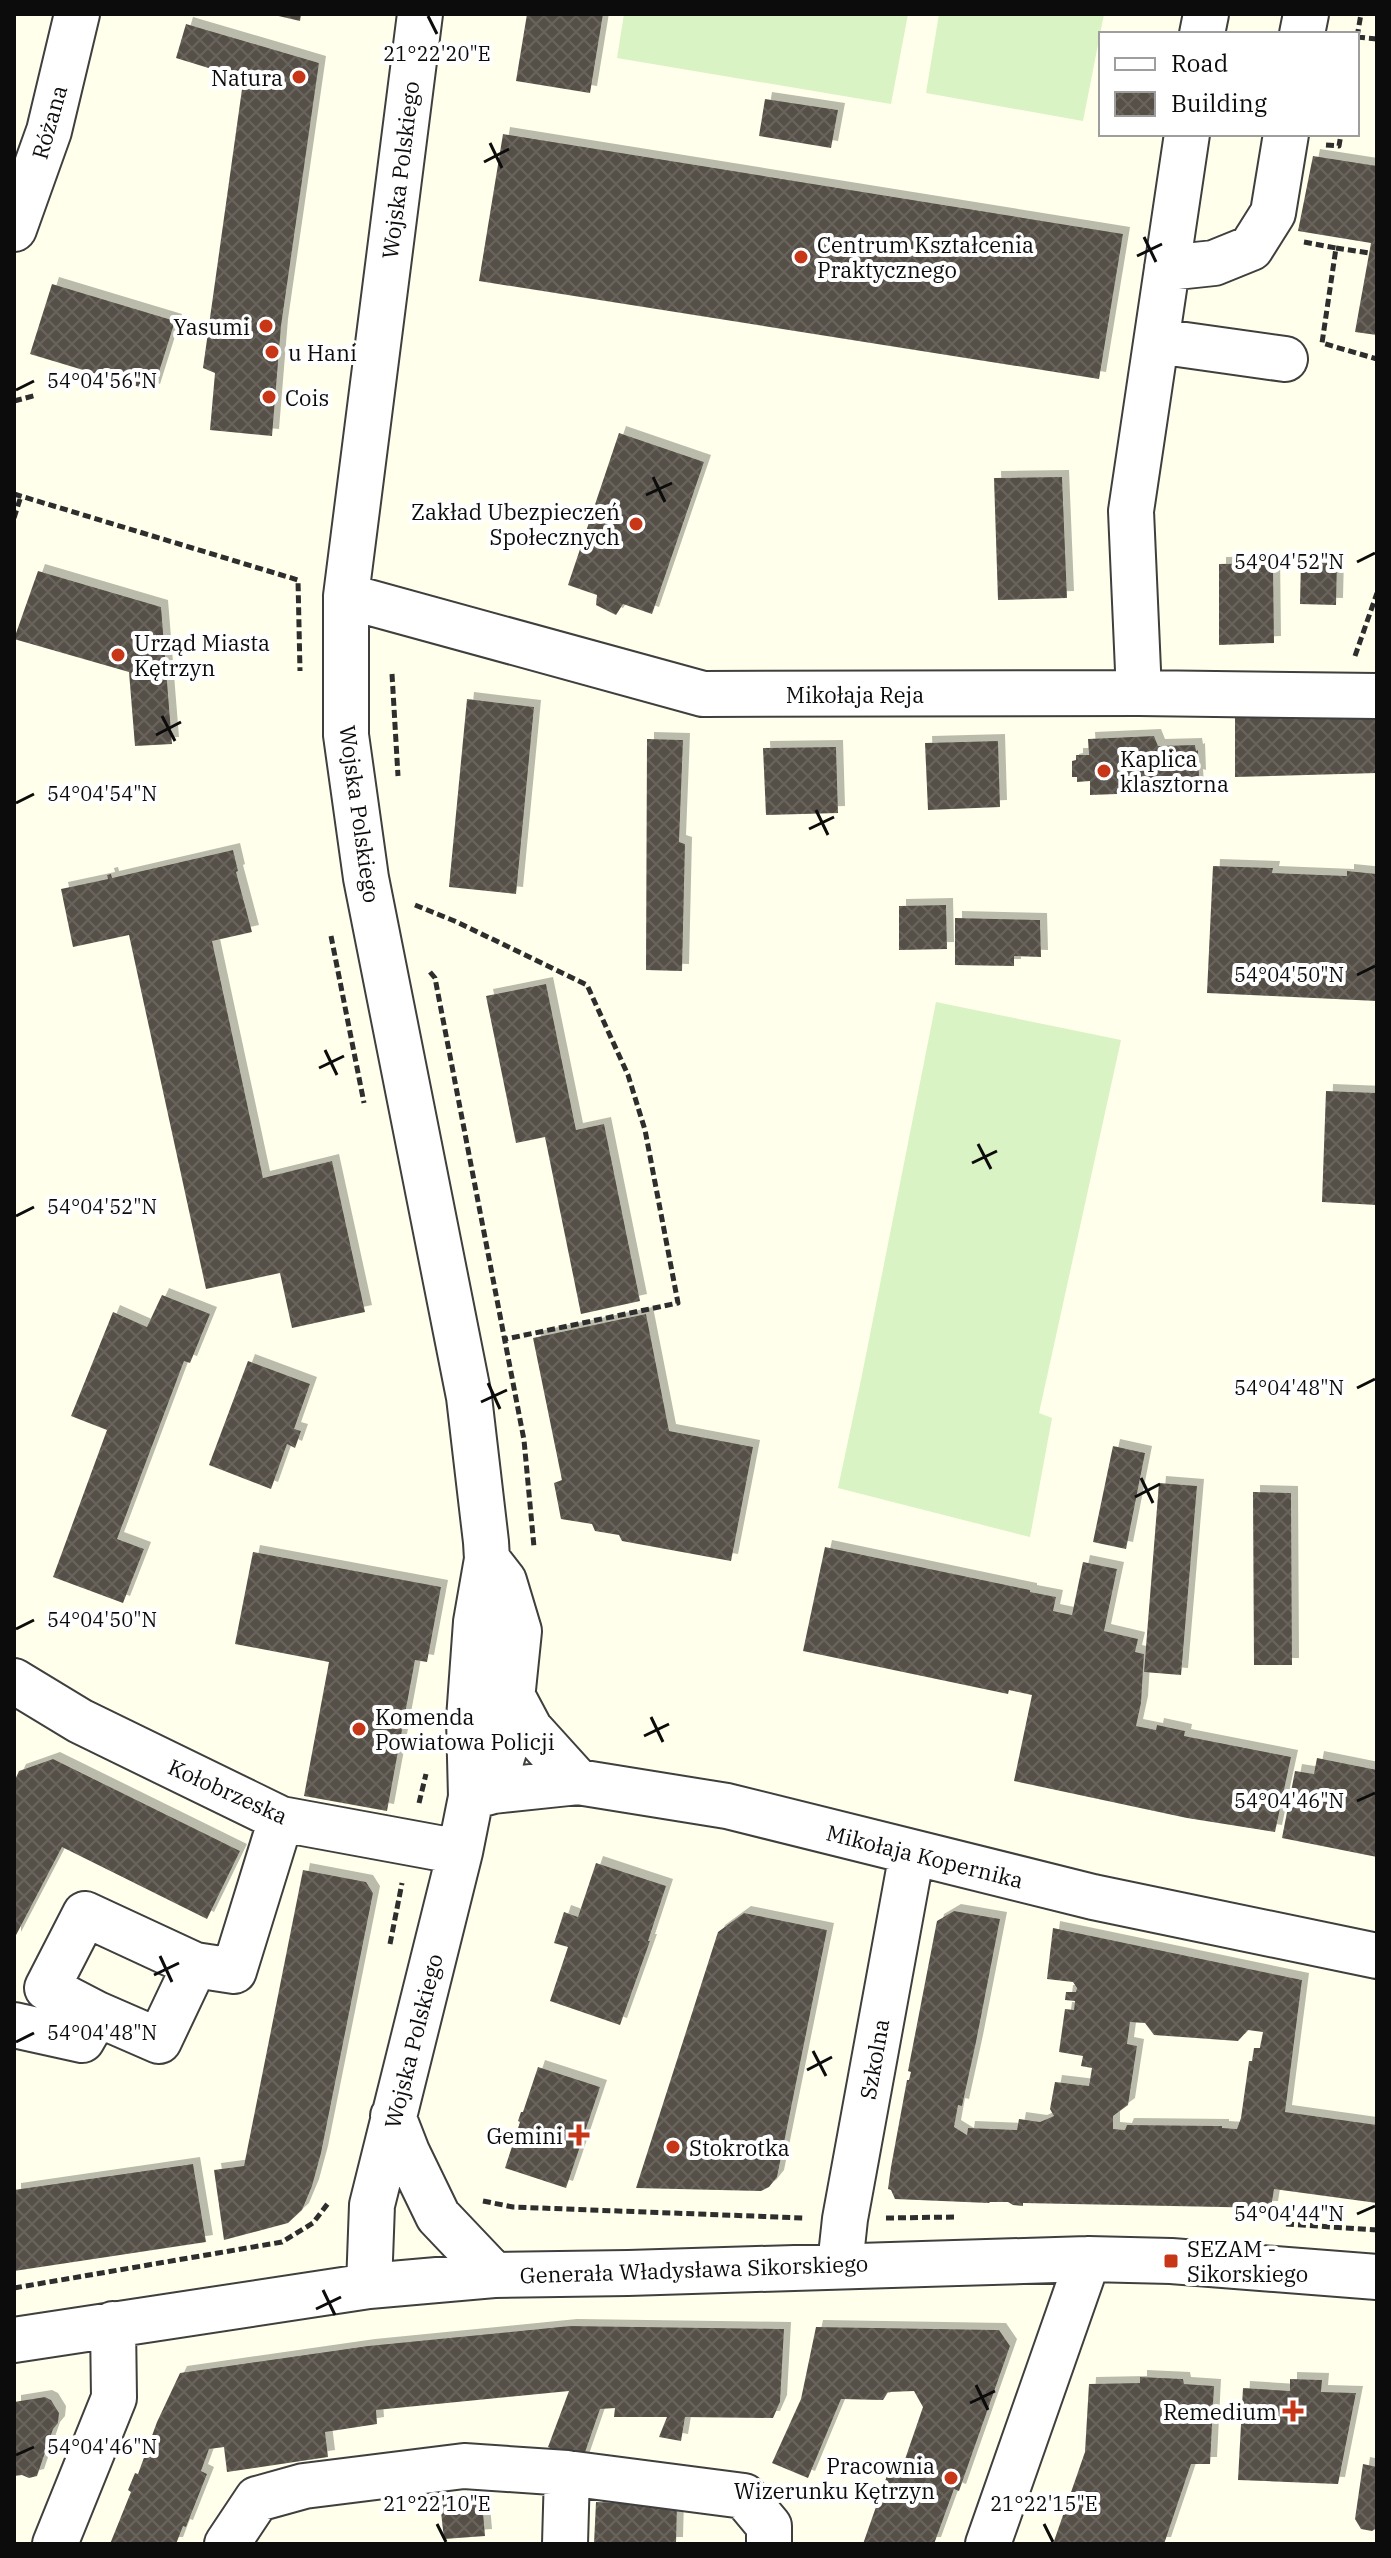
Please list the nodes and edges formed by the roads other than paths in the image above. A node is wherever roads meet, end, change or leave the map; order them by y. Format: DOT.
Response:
graph roads {
  1 [pos="77,14"];
  2 [pos="420,14"];
  3 [pos="1187,136"];
  4 [pos="1286,136"];
  5 [pos="14,229"];
  6 [pos="1167,268"];
  7 [pos="1157,341"];
  8 [pos="1285,359"];
  9 [pos="346,596"];
  10 [pos="1365,678"];
  11 [pos="1139,693"];
  12 [pos="487,1559"];
  13 [pos="14,1681"];
  14 [pos="513,1697"];
  15 [pos="578,1782"];
  16 [pos="471,1797"];
  17 [pos="281,1819"];
  18 [pos="460,1852"];
  19 [pos="912,1853"];
  20 [pos="1377,1956"];
  21 [pos="195,1965"];
  22 [pos="97,2014"];
  23 [pos="14,2025"];
  24 [pos="393,2116"];
  25 [pos="1088,2259"];
  26 [pos="840,2265"];
  27 [pos="494,2275"];
  28 [pos="1377,2277"];
  29 [pos="369,2286"];
  30 [pos="113,2324"];
  31 [pos="14,2340"];
  32 [pos="567,2473"];
  33 [pos="55,2544"];
  34 [pos="227,2544"];
  35 [pos="565,2544"];
  36 [pos="769,2544"];
  37 [pos="988,2544"];
  1 -- 5 [label="street, Różana"];
  2 -- 9 [label="street, Wojska Polskiego"];
  3 -- 6 [label="street"];
  4 -- 6 [label="street"];
  6 -- 7 [label="street"];
  7 -- 8 [label="street"];
  7 -- 11 [label="street"];
  9 -- 11 [label="street, Mikołaja Reja"];
  9 -- 12 [label="street, Wojska Polskiego"];
  10 -- 11 [label="street, Mikołaja Reja"];
  12 -- 14 [label="street, Wojska Polskiego"];
  12 -- 16 [label="street, Wojska Polskiego"];
  13 -- 17 [label="street, Kołobrzeska"];
  14 -- 15 [label="street"];
  14 -- 16 [label="street, Wojska Polskiego"];
  15 -- 16 [label="street, Mikołaja Kopernika"];
  15 -- 19 [label="street, Mikołaja Kopernika"];
  16 -- 18 [label="street, Wojska Polskiego"];
  17 -- 18 [label="street, Kołobrzeska"];
  17 -- 21 [label="street"];
  18 -- 24 [label="street, Wojska Polskiego"];
  19 -- 20 [label="street, Mikołaja Kopernika"];
  19 -- 26 [label="street, Szkolna"];
  21 -- 22 [label="street"];
  21 -- 22 [label="street"];
  22 -- 23 [label="street"];
  24 -- 27 [label="street"];
  24 -- 29 [label="street, Wojska Polskiego"];
  25 -- 26 [label="street, Generała Władysława Sikorskiego"];
  25 -- 28 [label="street, Generała Władysława Sikorskiego"];
  25 -- 37 [label="street"];
  26 -- 27 [label="street, Generała Władysława Sikorskiego"];
  27 -- 29 [label="street, Generała Władysława Sikorskiego"];
  29 -- 30 [label="street, Generała Władysława Sikorskiego"];
  30 -- 31 [label="street, Generała Władysława Sikorskiego"];
  30 -- 33 [label="street"];
  32 -- 34 [label="street"];
  32 -- 35 [label="street"];
  32 -- 36 [label="street"];
}
